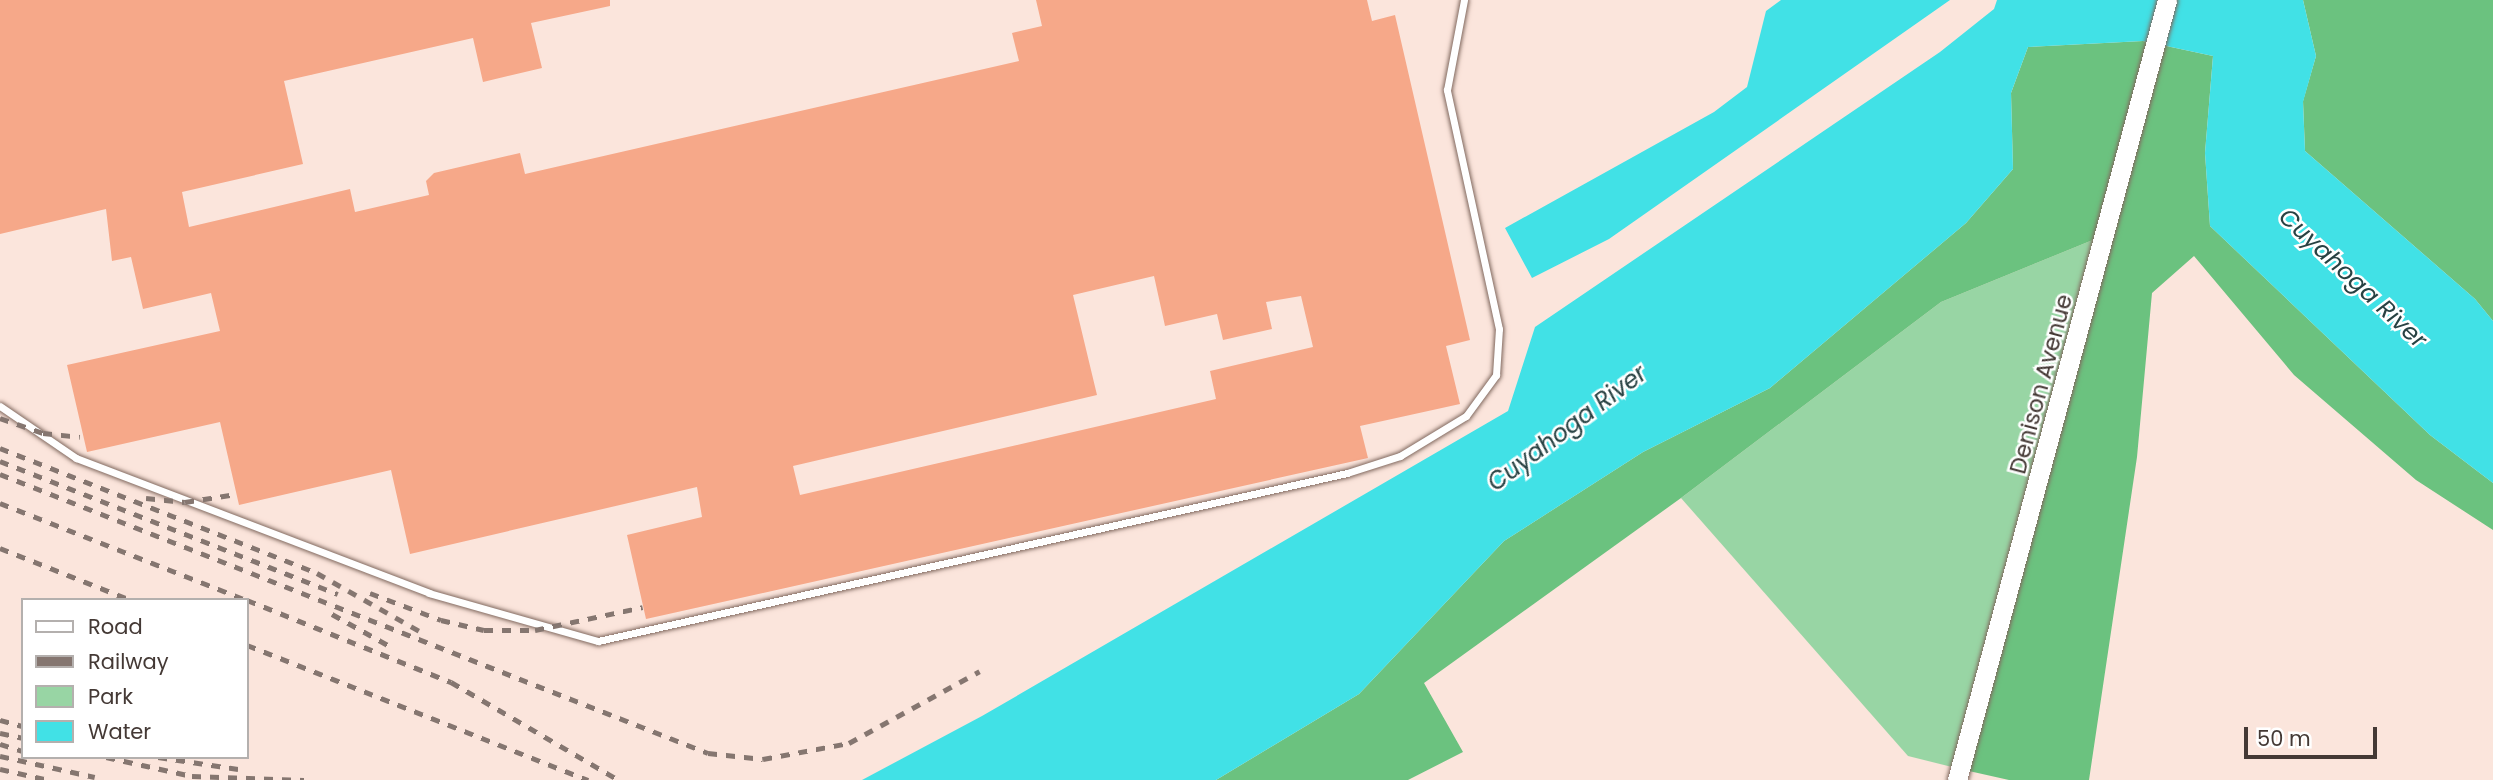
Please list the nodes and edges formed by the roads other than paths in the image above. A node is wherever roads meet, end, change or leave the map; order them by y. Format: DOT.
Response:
graph roads {
  1 [pos="1464,0"];
  2 [pos="2167,0"];
  3 [pos="0,406"];
  4 [pos="1957,780"];
  1 -- 3 [label="lane"];
  2 -- 4 [label="main road, Denison Avenue"];
}
